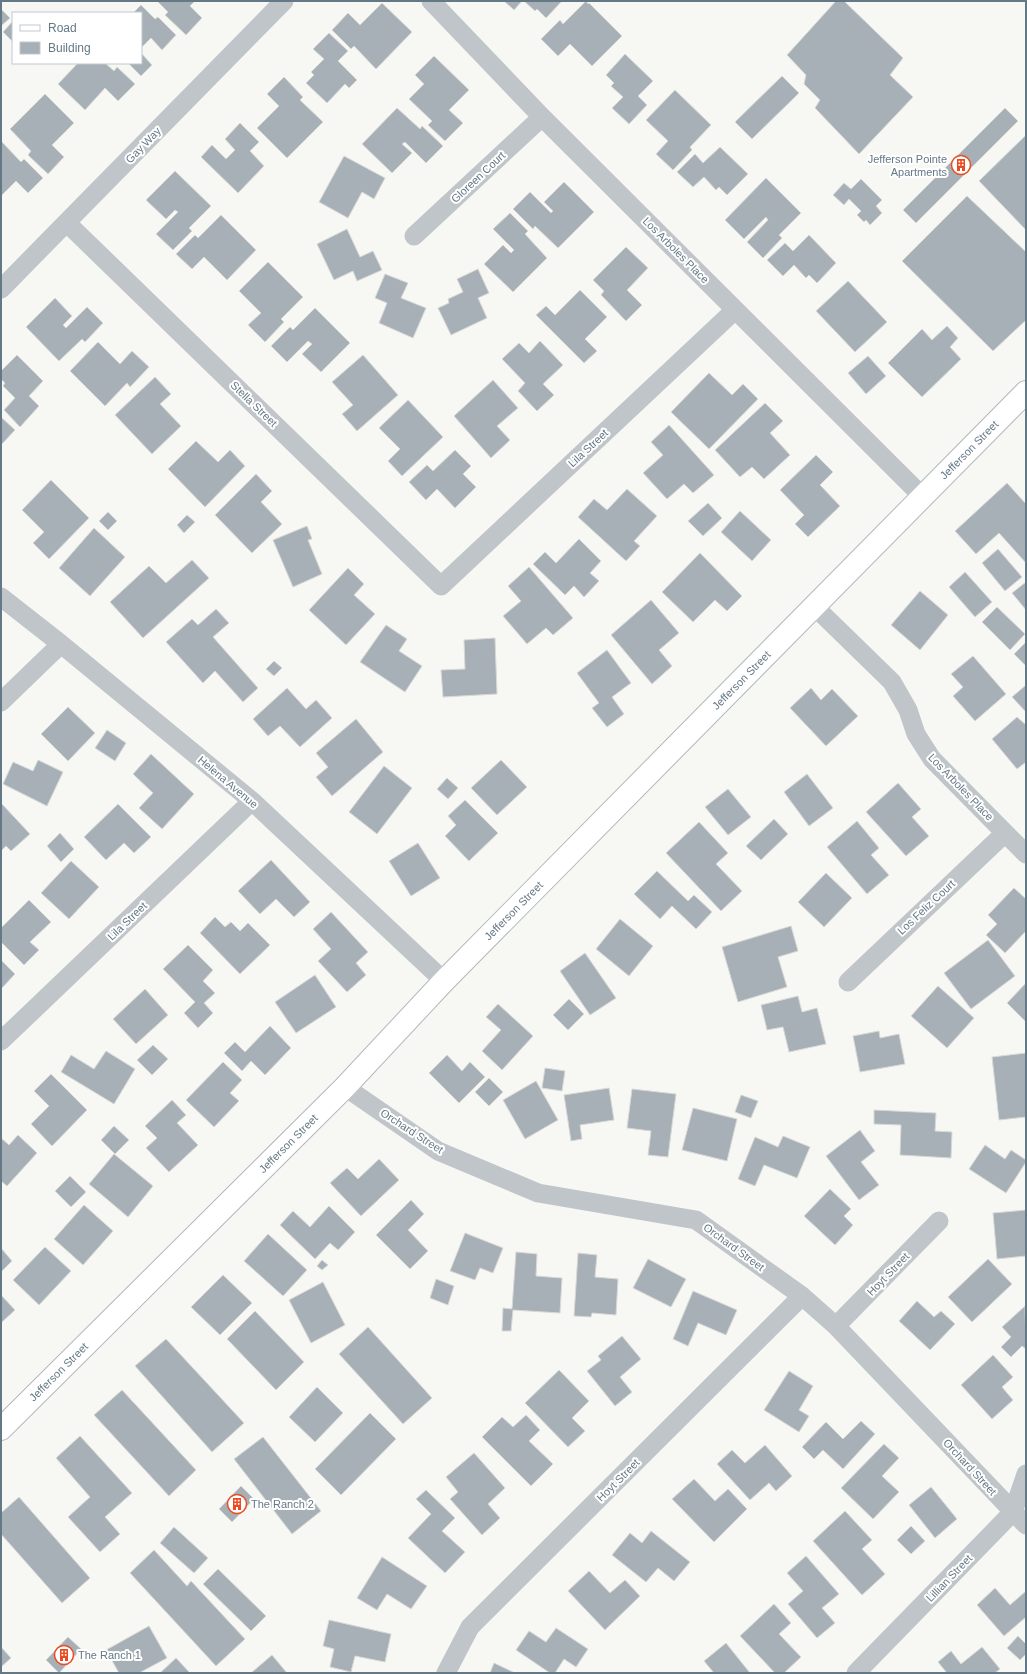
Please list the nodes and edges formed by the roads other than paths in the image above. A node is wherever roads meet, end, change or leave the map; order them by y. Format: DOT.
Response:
graph roads {
  1 [pos="284,1"];
  2 [pos="431,1"];
  3 [pos="542,117"];
  4 [pos="67,223"];
  5 [pos="414,236"];
  6 [pos="1,289"];
  7 [pos="735,310"];
  8 [pos="1026,392"];
  9 [pos="923,497"];
  10 [pos="441,586"];
  11 [pos="1,597"];
  12 [pos="814,606"];
  13 [pos="61,644"];
  14 [pos="1,702"];
  15 [pos="252,801"];
  16 [pos="1005,833"];
  17 [pos="1026,854"];
  18 [pos="444,981"];
  19 [pos="848,982"];
  20 [pos="1,1041"];
  21 [pos="345,1087"];
  22 [pos="939,1221"];
  23 [pos="802,1296"];
  24 [pos="836,1326"];
  25 [pos="1,1428"];
  26 [pos="1026,1474"];
  27 [pos="1019,1518"];
  28 [pos="446,1673"];
  29 [pos="856,1673"];
  1 -- 4 [label="street, Gay Way"];
  2 -- 3 [label="street, Los Arboles Place"];
  3 -- 5 [label="street, Gloreen Court"];
  3 -- 7 [label="street, Los Arboles Place"];
  4 -- 6 [label="street, Gay Way"];
  4 -- 10 [label="street, Stella Street"];
  7 -- 9 [label="street, Los Arboles Place"];
  7 -- 10 [label="street, Lila Street"];
  8 -- 9 [label="street, Jefferson Street"];
  9 -- 12 [label="street, Jefferson Street"];
  11 -- 13 [label="street, Helena Avenue"];
  12 -- 16 [label="street, Los Arboles Place"];
  12 -- 18 [label="street, Jefferson Street"];
  13 -- 14 [label="street"];
  13 -- 15 [label="street, Helena Avenue"];
  15 -- 18 [label="street, Helena Avenue"];
  15 -- 20 [label="street, Lila Street"];
  16 -- 17 [label="street, Los Arboles Place"];
  16 -- 19 [label="street, Los Feliz Court"];
  18 -- 21 [label="street, Jefferson Street"];
  21 -- 23 [label="street, Orchard Street"];
  21 -- 25 [label="street, Jefferson Street"];
  22 -- 24 [label="street, Hoyt Street"];
  23 -- 24 [label="street, Orchard Street"];
  23 -- 28 [label="street, Hoyt Street"];
  24 -- 27 [label="street, Orchard Street"];
  26 -- 27 [label="street, Lillian Street"];
  27 -- 29 [label="street, Lillian Street"];
}
